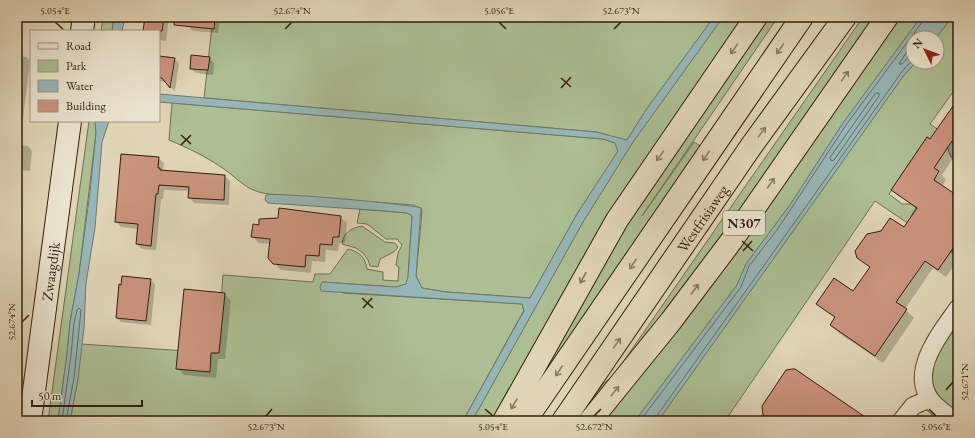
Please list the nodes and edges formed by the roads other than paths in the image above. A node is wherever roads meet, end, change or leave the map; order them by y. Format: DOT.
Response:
graph roads {
  1 [pos="84,17"];
  2 [pos="756,17"];
  3 [pos="802,17"];
  4 [pos="845,17"];
  5 [pos="886,17"];
  6 [pos="82,30"];
  7 [pos="70,122"];
  8 [pos="958,308"];
  9 [pos="929,399"];
  10 [pos="958,420"];
  11 [pos="30,421"];
  12 [pos="504,421"];
  13 [pos="525,421"];
  14 [pos="563,421"];
  15 [pos="590,421"];
  16 [pos="901,421"];
  1 -- 6 [label="street"];
  2 -- 12 [label="highway, one-way"];
  3 -- 13 [label="highway, Westfrisiaweg, one-way"];
  14 -- 4 [label="highway, Westfrisiaweg / N307, one-way"];
  15 -- 5 [label="highway, N307, one-way"];
  7 -- 11 [label="street, Zwaagdijk"];
  8 -- 9 [label="street"];
  9 -- 10 [label="street"];
  9 -- 16 [label="street"];
}
